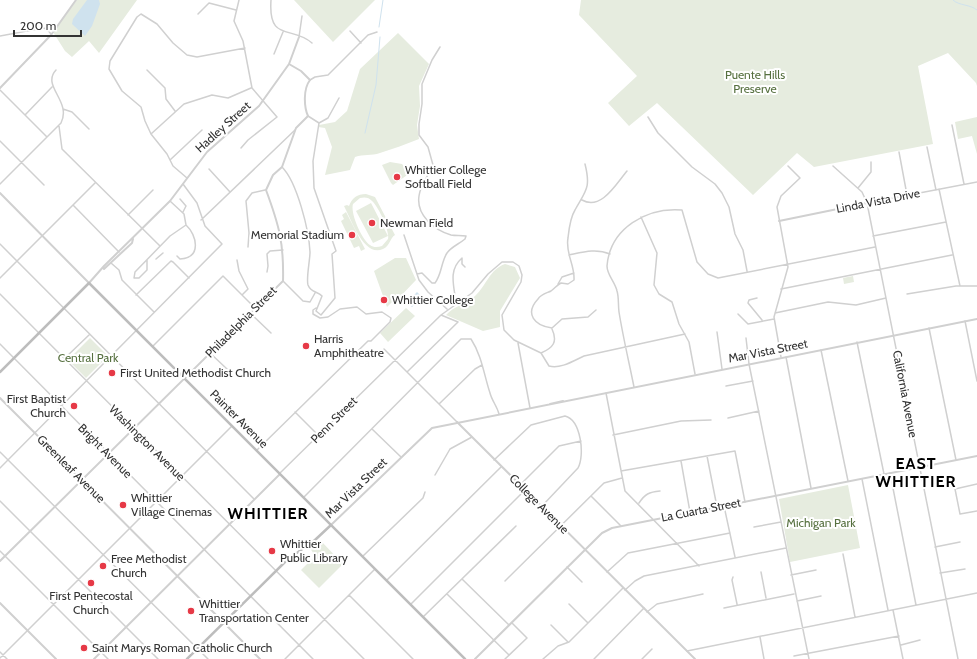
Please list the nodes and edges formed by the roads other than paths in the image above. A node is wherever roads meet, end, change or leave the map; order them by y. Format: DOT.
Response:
graph roads {
  1 [pos="76,0"];
  2 [pos="239,0"];
  3 [pos="271,0"];
  4 [pos="236,10"];
  5 [pos="198,14"];
  6 [pos="302,16"];
  7 [pos="46,28"];
  8 [pos="55,31"];
  9 [pos="350,31"];
  10 [pos="283,32"];
  11 [pos="377,32"];
  12 [pos="52,35"];
  13 [pos="0,36"];
  14 [pos="299,37"];
  15 [pos="361,42"];
  16 [pos="312,43"];
  17 [pos="440,47"];
  18 [pos="245,48"];
  19 [pos="274,54"];
  20 [pos="289,64"];
  21 [pos="56,70"];
  22 [pos="147,70"];
  23 [pos="310,80"];
  24 [pos="52,87"];
  25 [pos="252,88"];
  26 [pos="0,89"];
  27 [pos="339,98"];
  28 [pos="264,100"];
  29 [pos="63,109"];
  30 [pos="175,111"];
  31 [pos="25,115"];
  32 [pos="308,116"];
  33 [pos="648,117"];
  34 [pos="319,123"];
  35 [pos="952,125"];
  36 [pos="59,126"];
  37 [pos="296,128"];
  38 [pos="88,129"];
  39 [pos="202,130"];
  40 [pos="151,134"];
  41 [pos="48,137"];
  42 [pos="0,141"];
  43 [pos="927,147"];
  44 [pos="241,148"];
  45 [pos="899,152"];
  46 [pos="170,160"];
  47 [pos="22,162"];
  48 [pos="871,162"];
  49 [pos="585,164"];
  50 [pos="788,166"];
  51 [pos="833,166"];
  52 [pos="282,167"];
  53 [pos="209,169"];
  54 [pos="627,171"];
  55 [pos="186,178"];
  56 [pos="96,182"];
  57 [pos="977,182"];
  58 [pos="0,184"];
  59 [pos="183,184"];
  60 [pos="964,184"];
  61 [pos="44,185"];
  62 [pos="858,188"];
  63 [pos="939,189"];
  64 [pos="153,190"];
  65 [pos="266,190"];
  66 [pos="936,190"];
  67 [pos="230,192"];
  68 [pos="0,193"];
  69 [pos="907,195"];
  70 [pos="180,199"];
  71 [pos="582,200"];
  72 [pos="170,201"];
  73 [pos="867,203"];
  74 [pos="73,205"];
  75 [pos="183,212"];
  76 [pos="128,215"];
  77 [pos="641,217"];
  78 [pos="201,220"];
  79 [pos="779,221"];
  80 [pos="946,222"];
  81 [pos="186,225"];
  82 [pos="143,229"];
  83 [pos="42,235"];
  84 [pos="404,235"];
  85 [pos="873,236"];
  86 [pos="0,244"];
  87 [pos="160,246"];
  88 [pos="248,247"];
  89 [pos="875,247"];
  90 [pos="283,250"];
  91 [pos="155,252"];
  92 [pos="119,253"];
  93 [pos="163,253"];
  94 [pos="611,254"];
  95 [pos="569,255"];
  96 [pos="952,255"];
  97 [pos="160,256"];
  98 [pos="176,256"];
  99 [pos="156,259"];
  100 [pos="147,260"];
  101 [pos="237,260"];
  102 [pos="17,261"];
  103 [pos="110,262"];
  104 [pos="788,265"];
  105 [pos="465,267"];
  106 [pos="880,269"];
  107 [pos="267,272"];
  108 [pos="748,272"];
  109 [pos="574,273"];
  110 [pos="417,274"];
  111 [pos="0,278"];
  112 [pos="189,278"];
  113 [pos="283,281"];
  114 [pos="89,283"];
  115 [pos="557,286"];
  116 [pos="960,286"];
  117 [pos="977,286"];
  118 [pos="781,289"];
  119 [pos="315,293"];
  120 [pos="0,294"];
  121 [pos="907,294"];
  122 [pos="136,295"];
  123 [pos="242,295"];
  124 [pos="757,298"];
  125 [pos="886,298"];
  126 [pos="456,302"];
  127 [pos="64,308"];
  128 [pos="255,308"];
  129 [pos="317,308"];
  130 [pos="447,309"];
  131 [pos="596,310"];
  132 [pos="154,312"];
  133 [pos="250,313"];
  134 [pos="775,313"];
  135 [pos="738,314"];
  136 [pos="441,315"];
  137 [pos="774,319"];
  138 [pos="977,319"];
  139 [pos="763,321"];
  140 [pos="965,321"];
  141 [pos="552,328"];
  142 [pos="929,328"];
  143 [pos="137,330"];
  144 [pos="39,332"];
  145 [pos="717,332"];
  146 [pos="89,334"];
  147 [pos="271,334"];
  148 [pos="685,334"];
  149 [pos="893,336"];
  150 [pos="746,338"];
  151 [pos="857,342"];
  152 [pos="518,343"];
  153 [pos="0,344"];
  154 [pos="153,346"];
  155 [pos="626,346"];
  156 [pos="384,349"];
  157 [pos="821,350"];
  158 [pos="210,352"];
  159 [pos="541,353"];
  160 [pos="112,356"];
  161 [pos="782,357"];
  162 [pos="786,357"];
  163 [pos="14,358"];
  164 [pos="65,358"];
  165 [pos="394,360"];
  166 [pos="749,364"];
  167 [pos="482,365"];
  168 [pos="227,369"];
  169 [pos="722,369"];
  170 [pos="0,372"];
  171 [pos="407,372"];
  172 [pos="695,374"];
  173 [pos="184,378"];
  174 [pos="86,381"];
  175 [pos="753,381"];
  176 [pos="977,381"];
  177 [pos="418,383"];
  178 [pos="726,386"];
  179 [pos="634,387"];
  180 [pos="606,393"];
  181 [pos="0,398"];
  182 [pos="158,404"];
  183 [pos="439,404"];
  184 [pos="61,407"];
  185 [pos="530,408"];
  186 [pos="759,411"];
  187 [pos="295,412"];
  188 [pos="499,414"];
  189 [pos="728,418"];
  190 [pos="711,420"];
  191 [pos="457,422"];
  192 [pos="233,426"];
  193 [pos="133,429"];
  194 [pos="372,429"];
  195 [pos="35,433"];
  196 [pos="614,434"];
  197 [pos="318,436"];
  198 [pos="472,437"];
  199 [pos="581,441"];
  200 [pos="257,450"];
  201 [pos="0,452"];
  202 [pos="207,452"];
  203 [pos="108,454"];
  204 [pos="707,456"];
  205 [pos="977,456"];
  206 [pos="401,457"];
  207 [pos="8,460"];
  208 [pos="494,460"];
  209 [pos="956,460"];
  210 [pos="681,461"];
  211 [pos="502,467"];
  212 [pos="0,468"];
  213 [pos="920,468"];
  214 [pos="621,471"];
  215 [pos="280,473"];
  216 [pos="890,473"];
  217 [pos="884,474"];
  218 [pos="435,475"];
  219 [pos="181,477"];
  220 [pos="622,478"];
  221 [pos="862,479"];
  222 [pos="82,480"];
  223 [pos="848,482"];
  224 [pos="977,484"];
  225 [pos="520,485"];
  226 [pos="811,488"];
  227 [pos="525,490"];
  228 [pos="660,491"];
  229 [pos="425,492"];
  230 [pos="592,496"];
  231 [pos="776,496"];
  232 [pos="304,497"];
  233 [pos="255,499"];
  234 [pos="0,501"];
  235 [pos="156,502"];
  236 [pos="745,502"];
  237 [pos="638,504"];
  238 [pos="55,506"];
  239 [pos="542,506"];
  240 [pos="724,506"];
  241 [pos="717,507"];
  242 [pos="977,511"];
  243 [pos="690,512"];
  244 [pos="655,520"];
  245 [pos="781,522"];
  246 [pos="230,524"];
  247 [pos="331,525"];
  248 [pos="516,526"];
  249 [pos="561,526"];
  250 [pos="622,526"];
  251 [pos="754,527"];
  252 [pos="130,528"];
  253 [pos="30,531"];
  254 [pos="730,533"];
  255 [pos="676,542"];
  256 [pos="960,542"];
  257 [pos="935,547"];
  258 [pos="786,548"];
  259 [pos="204,550"];
  260 [pos="585,550"];
  261 [pos="0,551"];
  262 [pos="843,554"];
  263 [pos="104,555"];
  264 [pos="5,556"];
  265 [pos="363,556"];
  266 [pos="735,558"];
  267 [pos="0,561"];
  268 [pos="699,566"];
  269 [pos="567,567"];
  270 [pos="375,569"];
  271 [pos="964,569"];
  272 [pos="816,570"];
  273 [pos="276,571"];
  274 [pos="607,572"];
  275 [pos="761,572"];
  276 [pos="940,574"];
  277 [pos="791,575"];
  278 [pos="177,576"];
  279 [pos="734,577"];
  280 [pos="462,579"];
  281 [pos="79,580"];
  282 [pos="387,580"];
  283 [pos="505,581"];
  284 [pos="582,582"];
  285 [pos="623,588"];
  286 [pos="625,590"];
  287 [pos="977,593"];
  288 [pos="447,594"];
  289 [pos="703,594"];
  290 [pos="795,594"];
  291 [pos="349,595"];
  292 [pos="250,596"];
  293 [pos="821,596"];
  294 [pos="766,599"];
  295 [pos="946,599"];
  296 [pos="797,601"];
  297 [pos="151,602"];
  298 [pos="0,603"];
  299 [pos="411,604"];
  300 [pos="569,604"];
  301 [pos="737,604"];
  302 [pos="53,605"];
  303 [pos="916,605"];
  304 [pos="644,608"];
  305 [pos="724,608"];
  306 [pos="893,610"];
  307 [pos="888,611"];
  308 [pos="647,612"];
  309 [pos="423,617"];
  310 [pos="855,617"];
  311 [pos="324,619"];
  312 [pos="224,622"];
  313 [pos="512,623"];
  314 [pos="588,623"];
  315 [pos="509,625"];
  316 [pos="551,625"];
  317 [pos="126,627"];
  318 [pos="802,628"];
  319 [pos="27,631"];
  320 [pos="899,636"];
  321 [pos="760,637"];
  322 [pos="494,640"];
  323 [pos="920,640"];
  324 [pos="569,642"];
  325 [pos="299,645"];
  326 [pos="901,645"];
  327 [pos="198,649"];
  328 [pos="652,649"];
  329 [pos="687,651"];
  330 [pos="0,652"];
  331 [pos="101,652"];
  332 [pos="808,654"];
  333 [pos="3,655"];
  334 [pos="509,655"];
  335 [pos="794,656"];
  336 [pos="0,658"];
  337 [pos="7,659"];
  338 [pos="56,659"];
  339 [pos="94,659"];
  340 [pos="108,659"];
  341 [pos="158,659"];
  342 [pos="187,659"];
  343 [pos="208,659"];
  344 [pos="260,659"];
  345 [pos="285,659"];
  346 [pos="312,659"];
  347 [pos="364,659"];
  348 [pos="413,659"];
  349 [pos="465,659"];
  350 [pos="475,659"];
  351 [pos="505,659"];
  352 [pos="543,659"];
  353 [pos="594,659"];
  354 [pos="642,659"];
  355 [pos="695,659"];
  356 [pos="764,659"];
  357 [pos="809,659"];
  358 [pos="903,659"];
  359 [pos="958,659"];
  1 -- 8 [label="street"];
  2 -- 4 [label="street"];
  3 -- 10 [label="street"];
  4 -- 5 [label="street"];
  4 -- 18 [label="street"];
  6 -- 14 [label="street, Hadley Street"];
  7 -- 8 [label="street"];
  7 -- 12 [label="street"];
  7 -- 13 [label="street"];
  8 -- 12 [label="street"];
  9 -- 15 [label="street"];
  10 -- 14 [label="street"];
  10 -- 19 [label="street"];
  11 -- 15 [label="street"];
  12 -- 26 [label="street"];
  14 -- 16 [label="street"];
  14 -- 20 [label="street, Hadley Street"];
  15 -- 23 [label="street"];
  17 -- 110 [label="street"];
  18 -- 25 [label="street"];
  18 -- 40 [label="street"];
  20 -- 23 [label="street"];
  20 -- 28 [label="street, Hadley Street"];
  21 -- 24 [label="street"];
  22 -- 30 [label="street"];
  23 -- 32 [label="street"];
  24 -- 29 [label="street"];
  24 -- 31 [label="street"];
  25 -- 28 [label="street"];
  25 -- 30 [label="street"];
  26 -- 31 [label="street"];
  27 -- 34 [label="street"];
  28 -- 44 [label="street"];
  28 -- 55 [label="street, Hadley Street"];
  29 -- 36 [label="street"];
  29 -- 38 [label="street"];
  30 -- 40 [label="street"];
  31 -- 41 [label="street"];
  32 -- 34 [label="street"];
  32 -- 37 [label="street"];
  33 -- 108 [label="street"];
  34 -- 129 [label="street"];
  35 -- 60 [label="street"];
  36 -- 41 [label="street"];
  36 -- 56 [label="street"];
  37 -- 52 [label="street"];
  37 -- 67 [label="street"];
  39 -- 46 [label="street"];
  40 -- 46 [label="street"];
  41 -- 47 [label="street"];
  42 -- 47 [label="street"];
  43 -- 66 [label="street"];
  45 -- 69 [label="street"];
  46 -- 55 [label="street"];
  47 -- 58 [label="street"];
  47 -- 61 [label="street"];
  48 -- 62 [label="street"];
  49 -- 71 [label="street"];
  50 -- 79 [label="street"];
  51 -- 62 [label="street, California Avenue"];
  52 -- 65 [label="street"];
  52 -- 119 [label="street"];
  53 -- 67 [label="street"];
  54 -- 71 [label="street"];
  55 -- 59 [label="street, Hadley Street"];
  56 -- 74 [label="street"];
  56 -- 76 [label="street"];
  57 -- 60 [label="street, Linda Vista Drive"];
  59 -- 72 [label="street, Hadley Street"];
  59 -- 78 [label="street"];
  60 -- 63 [label="street, Linda Vista Drive"];
  62 -- 73 [label="street, California Avenue"];
  63 -- 66 [label="street, Linda Vista Drive"];
  63 -- 80 [label="street"];
  64 -- 76 [label="street"];
  65 -- 88 [label="street"];
  65 -- 90 [label="street, Philadelphia Street"];
  66 -- 69 [label="street, Linda Vista Drive"];
  67 -- 78 [label="street"];
  68 -- 83 [label="street, Painter Avenue"];
  69 -- 73 [label="street, Linda Vista Drive"];
  70 -- 75 [label="street"];
  71 -- 95 [label="street"];
  72 -- 75 [label="street"];
  72 -- 82 [label="street, Hadley Street"];
  73 -- 79 [label="street, Linda Vista Drive"];
  73 -- 85 [label="street, California Avenue"];
  74 -- 83 [label="street"];
  74 -- 92 [label="street"];
  75 -- 81 [label="street"];
  76 -- 82 [label="street"];
  77 -- 94 [label="street"];
  77 -- 108 [label="street"];
  77 -- 148 [label="street"];
  78 -- 112 [label="street"];
  79 -- 104 [label="street"];
  80 -- 85 [label="street"];
  80 -- 96 [label="street"];
  81 -- 87 [label="street"];
  81 -- 98 [label="street"];
  82 -- 87 [label="street"];
  82 -- 92 [label="street, Hadley Street"];
  83 -- 102 [label="street"];
  83 -- 114 [label="street, Painter Avenue"];
  84 -- 110 [label="street"];
  85 -- 89 [label="street, California Avenue"];
  86 -- 102 [label="street"];
  87 -- 91 [label="street"];
  89 -- 104 [label="street"];
  89 -- 106 [label="street, California Avenue"];
  90 -- 107 [label="street"];
  90 -- 113 [label="street, Philadelphia Street"];
  91 -- 97 [label="street"];
  91 -- 100 [label="street"];
  92 -- 103 [label="street, Hadley Street"];
  93 -- 97 [label="street"];
  94 -- 95 [label="street"];
  94 -- 155 [label="street"];
  95 -- 109 [label="street"];
  96 -- 106 [label="street"];
  96 -- 116 [label="street"];
  97 -- 99 [label="street"];
  100 -- 100 [label="street"];
  101 -- 123 [label="street"];
  102 -- 111 [label="street"];
  102 -- 127 [label="street"];
  103 -- 114 [label="street, Hadley Street"];
  103 -- 122 [label="street"];
  104 -- 108 [label="street"];
  104 -- 118 [label="street"];
  105 -- 126 [label="street"];
  106 -- 118 [label="street"];
  106 -- 125 [label="street, California Avenue"];
  109 -- 115 [label="street"];
  109 -- 115 [label="street"];
  110 -- 130 [label="street"];
  112 -- 122 [label="street"];
  112 -- 132 [label="street"];
  113 -- 119 [label="street"];
  113 -- 128 [label="street, Philadelphia Street"];
  114 -- 127 [label="main road, Hadley Street"];
  114 -- 143 [label="main road, Painter Avenue"];
  115 -- 141 [label="street"];
  116 -- 117 [label="street"];
  116 -- 121 [label="street"];
  118 -- 134 [label="street"];
  119 -- 129 [label="street"];
  120 -- 144 [label="street, Washington Avenue"];
  122 -- 132 [label="street"];
  123 -- 128 [label="street"];
  123 -- 154 [label="street"];
  124 -- 139 [label="street"];
  125 -- 134 [label="street"];
  125 -- 149 [label="street, California Avenue"];
  126 -- 130 [label="street, Penn Street"];
  126 -- 152 [label="street, Penn Street"];
  127 -- 144 [label="main road, Hadley Street"];
  127 -- 146 [label="street"];
  128 -- 133 [label="street, Philadelphia Street"];
  129 -- 187 [label="street"];
  130 -- 136 [label="street, Penn Street"];
  131 -- 141 [label="street"];
  132 -- 143 [label="street"];
  133 -- 147 [label="street"];
  133 -- 158 [label="street, Philadelphia Street"];
  134 -- 137 [label="street"];
  135 -- 139 [label="street"];
  136 -- 165 [label="street, Penn Street"];
  136 -- 171 [label="street"];
  137 -- 139 [label="street"];
  137 -- 161 [label="street"];
  138 -- 140 [label="street, Mar Vista Street"];
  140 -- 142 [label="street, Mar Vista Street"];
  140 -- 176 [label="street"];
  141 -- 159 [label="street"];
  142 -- 149 [label="street, Mar Vista Street"];
  142 -- 209 [label="street"];
  143 -- 154 [label="main road, Painter Avenue"];
  143 -- 160 [label="street"];
  144 -- 163 [label="main road, Hadley Street"];
  144 -- 164 [label="street, Washington Avenue"];
  145 -- 169 [label="street"];
  146 -- 160 [label="street"];
  146 -- 164 [label="street"];
  148 -- 155 [label="street"];
  148 -- 172 [label="street"];
  149 -- 151 [label="street, Mar Vista Street"];
  149 -- 213 [label="street, California Avenue"];
  150 -- 166 [label="street"];
  151 -- 157 [label="street, Mar Vista Street"];
  151 -- 217 [label="street"];
  152 -- 159 [label="street"];
  152 -- 185 [label="street"];
  153 -- 163 [label="street, Bright Avenue"];
  154 -- 173 [label="main road, Painter Avenue"];
  155 -- 159 [label="street"];
  155 -- 179 [label="street"];
  156 -- 165 [label="street, College Avenue"];
  157 -- 162 [label="street, Mar Vista Street"];
  157 -- 223 [label="street"];
  158 -- 168 [label="street"];
  158 -- 173 [label="street, Philadelphia Street"];
  160 -- 174 [label="street"];
  160 -- 182 [label="street"];
  161 -- 162 [label="street, Mar Vista Street"];
  161 -- 166 [label="street, Mar Vista Street"];
  162 -- 226 [label="street"];
  163 -- 170 [label="main road, Hadley Street"];
  163 -- 184 [label="street, Bright Avenue"];
  164 -- 174 [label="street, Washington Avenue"];
  165 -- 171 [label="street, College Avenue"];
  165 -- 197 [label="street, Penn Street"];
  166 -- 169 [label="street, Mar Vista Street"];
  166 -- 175 [label="street"];
  167 -- 177 [label="street"];
  167 -- 183 [label="street"];
  167 -- 188 [label="street"];
  169 -- 172 [label="street, Mar Vista Street"];
  171 -- 177 [label="street, College Avenue"];
  172 -- 179 [label="street, Mar Vista Street"];
  173 -- 182 [label="street, Philadelphia Street"];
  173 -- 192 [label="main road, Painter Avenue"];
  174 -- 184 [label="street"];
  174 -- 193 [label="street, Washington Avenue"];
  175 -- 178 [label="street"];
  175 -- 186 [label="street"];
  177 -- 183 [label="street, College Avenue"];
  177 -- 194 [label="street"];
  179 -- 180 [label="street, Mar Vista Street"];
  180 -- 185 [label="street, Mar Vista Street"];
  180 -- 196 [label="street"];
  181 -- 195 [label="street, Greenleaf Avenue"];
  182 -- 193 [label="street, Philadelphia Street"];
  182 -- 202 [label="street"];
  183 -- 191 [label="street, College Avenue"];
  184 -- 195 [label="street"];
  184 -- 203 [label="street, Bright Avenue"];
  185 -- 188 [label="street, Mar Vista Street"];
  186 -- 189 [label="street"];
  186 -- 231 [label="street"];
  187 -- 197 [label="street"];
  187 -- 200 [label="street"];
  188 -- 191 [label="street, Mar Vista Street"];
  190 -- 196 [label="street"];
  191 -- 198 [label="street, College Avenue"];
  191 -- 206 [label="street, Mar Vista Street"];
  192 -- 200 [label="main road, Painter Avenue"];
  192 -- 202 [label="street"];
  193 -- 203 [label="street, Philadelphia Street"];
  193 -- 219 [label="street, Washington Avenue"];
  194 -- 206 [label="street"];
  194 -- 232 [label="street"];
  195 -- 207 [label="street"];
  195 -- 222 [label="street, Greenleaf Avenue"];
  196 -- 214 [label="street"];
  197 -- 215 [label="street, Penn Street"];
  198 -- 208 [label="street, College Avenue"];
  198 -- 218 [label="street"];
  199 -- 208 [label="street"];
  199 -- 225 [label="street"];
  199 -- 239 [label="street"];
  200 -- 215 [label="main road, Painter Avenue"];
  201 -- 207 [label="street"];
  202 -- 219 [label="street"];
  202 -- 233 [label="street"];
  203 -- 222 [label="street, Philadelphia Street"];
  203 -- 235 [label="street, Bright Avenue"];
  204 -- 210 [label="street"];
  204 -- 236 [label="street"];
  204 -- 241 [label="street"];
  205 -- 209 [label="street, La Cuarta Street"];
  206 -- 247 [label="street, Mar Vista Street"];
  207 -- 212 [label="street"];
  207 -- 238 [label="street"];
  208 -- 211 [label="street, College Avenue"];
  209 -- 213 [label="street, La Cuarta Street"];
  210 -- 214 [label="street"];
  210 -- 243 [label="street"];
  211 -- 225 [label="street, College Avenue"];
  211 -- 282 [label="street"];
  213 -- 216 [label="street, La Cuarta Street"];
  213 -- 257 [label="street, California Avenue"];
  214 -- 220 [label="street"];
  215 -- 232 [label="main road, Painter Avenue"];
  215 -- 233 [label="street, Penn Street"];
  216 -- 217 [label="street, La Cuarta Street"];
  216 -- 303 [label="street"];
  217 -- 221 [label="street, La Cuarta Street"];
  219 -- 235 [label="street"];
  219 -- 246 [label="street, Washington Avenue"];
  220 -- 230 [label="street"];
  220 -- 237 [label="street"];
  221 -- 223 [label="street, La Cuarta Street"];
  221 -- 307 [label="street"];
  222 -- 238 [label="street, Philadelphia Street"];
  222 -- 252 [label="street, Greenleaf Avenue"];
  223 -- 226 [label="street, La Cuarta Street"];
  224 -- 242 [label="street"];
  225 -- 227 [label="street, College Avenue"];
  226 -- 231 [label="street, La Cuarta Street"];
  227 -- 239 [label="street, College Avenue"];
  227 -- 299 [label="street"];
  228 -- 237 [label="street"];
  229 -- 265 [label="street"];
  230 -- 249 [label="street"];
  230 -- 250 [label="street"];
  231 -- 236 [label="street, La Cuarta Street"];
  231 -- 245 [label="street"];
  232 -- 247 [label="main road, Painter Avenue"];
  233 -- 246 [label="street, Penn Street"];
  234 -- 253 [label="street"];
  235 -- 252 [label="street"];
  235 -- 259 [label="street, Bright Avenue"];
  236 -- 240 [label="street, La Cuarta Street"];
  237 -- 244 [label="street"];
  238 -- 253 [label="street, Philadelphia Street"];
  238 -- 263 [label="street"];
  239 -- 249 [label="street, College Avenue"];
  240 -- 241 [label="street, La Cuarta Street"];
  240 -- 254 [label="street"];
  241 -- 243 [label="street, La Cuarta Street"];
  243 -- 244 [label="street, La Cuarta Street"];
  244 -- 250 [label="street, La Cuarta Street"];
  244 -- 255 [label="street"];
  245 -- 251 [label="street"];
  245 -- 258 [label="street"];
  246 -- 259 [label="street, Penn Street"];
  246 -- 273 [label="street, Washington Avenue"];
  247 -- 265 [label="main road, Painter Avenue"];
  247 -- 273 [label="main road, Mar Vista Street"];
  248 -- 280 [label="street"];
  249 -- 260 [label="street, College Avenue"];
  249 -- 283 [label="street"];
  250 -- 260 [label="street, La Cuarta Street"];
  252 -- 263 [label="street"];
  252 -- 278 [label="street, Greenleaf Avenue"];
  253 -- 264 [label="street, Philadelphia Street"];
  253 -- 281 [label="street"];
  254 -- 255 [label="street"];
  254 -- 266 [label="street"];
  255 -- 268 [label="street"];
  255 -- 274 [label="street"];
  256 -- 257 [label="street"];
  257 -- 276 [label="street, California Avenue"];
  258 -- 266 [label="street"];
  258 -- 277 [label="street"];
  259 -- 278 [label="street, Penn Street"];
  259 -- 292 [label="street, Bright Avenue"];
  260 -- 269 [label="street, La Cuarta Street"];
  260 -- 274 [label="street, College Avenue"];
  261 -- 264 [label="street"];
  262 -- 310 [label="street"];
  263 -- 281 [label="street"];
  263 -- 297 [label="street"];
  264 -- 267 [label="street, Philadelphia Street"];
  264 -- 302 [label="street"];
  265 -- 270 [label="main road, Painter Avenue"];
  266 -- 268 [label="street"];
  268 -- 286 [label="street"];
  269 -- 284 [label="street"];
  269 -- 313 [label="street, La Cuarta Street"];
  270 -- 282 [label="main road, Painter Avenue"];
  270 -- 291 [label="street"];
  271 -- 276 [label="street"];
  272 -- 277 [label="street"];
  273 -- 292 [label="main road, Mar Vista Street"];
  273 -- 311 [label="street, Washington Avenue"];
  274 -- 285 [label="street, College Avenue"];
  275 -- 294 [label="street"];
  276 -- 295 [label="street, California Avenue"];
  277 -- 290 [label="street"];
  278 -- 297 [label="street, Penn Street"];
  278 -- 312 [label="street, Greenleaf Avenue"];
  279 -- 301 [label="street"];
  280 -- 288 [label="street"];
  280 -- 315 [label="street"];
  281 -- 302 [label="street"];
  281 -- 317 [label="street"];
  282 -- 299 [label="main road, Painter Avenue"];
  285 -- 286 [label="street, College Avenue"];
  285 -- 314 [label="street"];
  286 -- 304 [label="street, College Avenue"];
  287 -- 295 [label="street"];
  288 -- 309 [label="street"];
  288 -- 322 [label="street"];
  289 -- 308 [label="street"];
  290 -- 294 [label="street"];
  290 -- 296 [label="street"];
  291 -- 311 [label="street"];
  291 -- 348 [label="street"];
  292 -- 312 [label="main road, Mar Vista Street"];
  292 -- 325 [label="street, Bright Avenue"];
  293 -- 296 [label="street"];
  294 -- 301 [label="street"];
  295 -- 303 [label="street"];
  295 -- 359 [label="street, California Avenue"];
  296 -- 318 [label="street"];
  297 -- 317 [label="street, Penn Street"];
  297 -- 327 [label="street"];
  298 -- 319 [label="street"];
  299 -- 309 [label="main road, Painter Avenue"];
  300 -- 314 [label="street"];
  301 -- 305 [label="street"];
  302 -- 319 [label="street"];
  302 -- 331 [label="street"];
  303 -- 306 [label="street"];
  304 -- 308 [label="street, College Avenue"];
  304 -- 353 [label="street"];
  306 -- 307 [label="street"];
  306 -- 320 [label="street"];
  307 -- 310 [label="street"];
  308 -- 329 [label="street, College Avenue"];
  309 -- 349 [label="main road, Painter Avenue"];
  310 -- 318 [label="street"];
  311 -- 325 [label="street"];
  311 -- 347 [label="street, Washington Avenue"];
  312 -- 327 [label="main road, Mar Vista Street"];
  312 -- 344 [label="street, Greenleaf Avenue"];
  313 -- 315 [label="street, La Cuarta Street"];
  313 -- 334 [label="street"];
  314 -- 324 [label="street"];
  315 -- 322 [label="street, La Cuarta Street"];
  316 -- 324 [label="street"];
  317 -- 331 [label="street, Penn Street"];
  317 -- 341 [label="street"];
  318 -- 321 [label="street"];
  318 -- 332 [label="street"];
  319 -- 333 [label="street"];
  319 -- 338 [label="street"];
  320 -- 326 [label="street"];
  320 -- 332 [label="street"];
  321 -- 329 [label="street"];
  321 -- 356 [label="street"];
  322 -- 334 [label="street"];
  322 -- 350 [label="street, La Cuarta Street"];
  323 -- 326 [label="street"];
  324 -- 352 [label="street"];
  325 -- 345 [label="street"];
  325 -- 346 [label="street, Bright Avenue"];
  326 -- 358 [label="street"];
  327 -- 342 [label="main road, Mar Vista Street"];
  327 -- 343 [label="street"];
  328 -- 354 [label="street"];
  329 -- 355 [label="street, College Avenue"];
  330 -- 333 [label="street"];
  331 -- 339 [label="street, Penn Street"];
  331 -- 340 [label="street"];
  332 -- 335 [label="street"];
  332 -- 357 [label="street"];
  333 -- 336 [label="street"];
  333 -- 337 [label="street"];
  334 -- 351 [label="street"];
}
